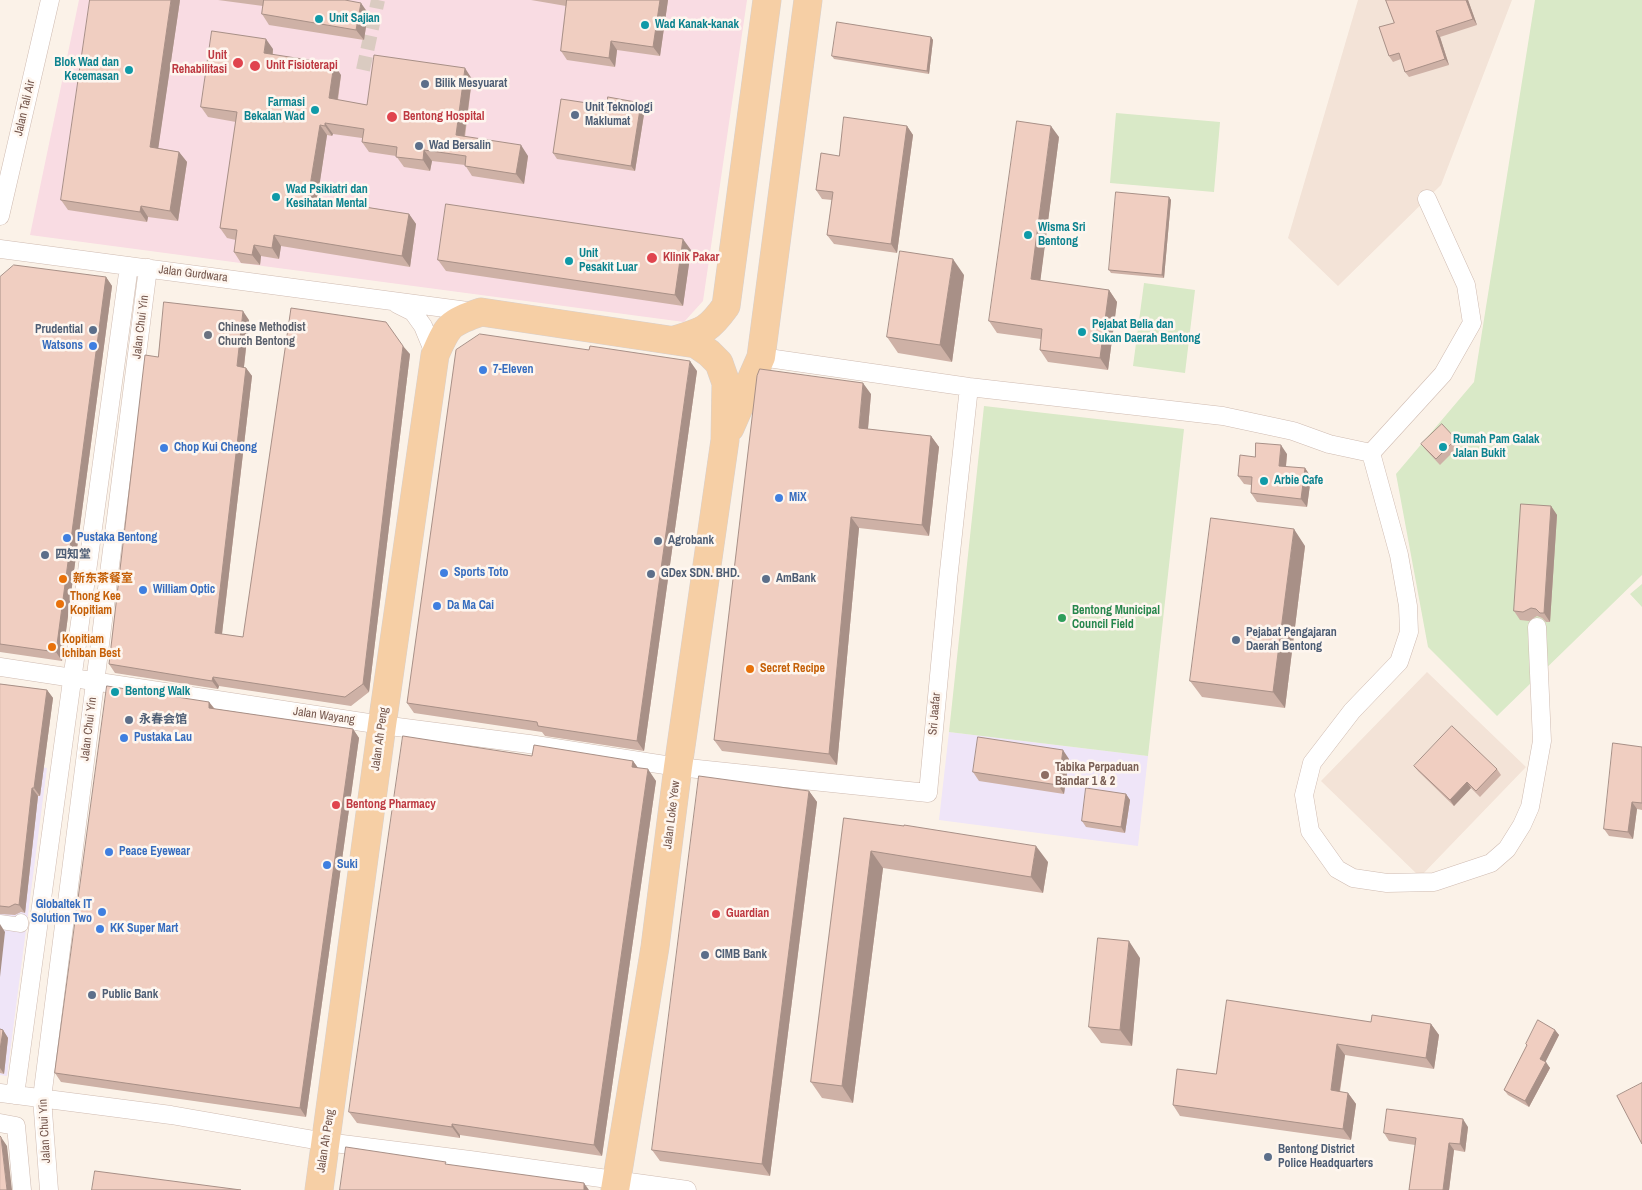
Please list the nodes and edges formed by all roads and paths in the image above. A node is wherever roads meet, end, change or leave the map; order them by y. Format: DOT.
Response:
graph roads {
  1 [pos="50,0"];
  2 [pos="767,0"];
  3 [pos="808,0"];
  4 [pos="1427,199"];
  5 [pos="0,216"];
  6 [pos="0,249"];
  7 [pos="128,266"];
  8 [pos="148,268"];
  9 [pos="385,299"];
  10 [pos="481,312"];
  11 [pos="675,340"];
  12 [pos="435,355"];
  13 [pos="761,357"];
  14 [pos="969,387"];
  15 [pos="725,440"];
  16 [pos="1371,453"];
  17 [pos="1537,627"];
  18 [pos="0,667"];
  19 [pos="72,679"];
  20 [pos="95,682"];
  21 [pos="382,725"];
  22 [pos="678,768"];
  23 [pos="21,921"];
  24 [pos="0,922"];
  25 [pos="7,1094"];
  26 [pos="42,1098"];
  27 [pos="0,1123"];
  28 [pos="326,1142"];
  29 [pos="616,1185"];
  30 [pos="22,1190"];
  31 [pos="49,1190"];
  32 [pos="319,1190"];
  33 [pos="687,1190"];
  1 -- 5 [label="street, Jalan Tali Air"];
  2 -- 11 [label="main road"];
  3 -- 13 [label="main road"];
  4 -- 16 [label="street"];
  6 -- 7 [label="street, Jalan Gurdwara"];
  7 -- 8 [label="street, Jalan Gurdwara"];
  7 -- 19 [label="street, Jalan Chui Yin"];
  8 -- 9 [label="street, Jalan Gurdwara"];
  8 -- 20 [label="street, Jalan Chui Yin"];
  9 -- 10 [label="street, Jalan Gurdwara"];
  9 -- 12 [label="street"];
  10 -- 11 [label="main road"];
  10 -- 12 [label="main road, Jalan Ah Peng"];
  11 -- 15 [label="main road"];
  12 -- 21 [label="main road, Jalan Ah Peng"];
  13 -- 14 [label="street"];
  13 -- 15 [label="main road"];
  14 -- 16 [label="street"];
  14 -- 22 [label="street, Sri Jaafar"];
  15 -- 22 [label="main road, Jalan Loke Yew"];
  16 -- 17 [label="street"];
  18 -- 19 [label="street, Jalan Wayang"];
  19 -- 20 [label="street, Jalan Wayang"];
  19 -- 25 [label="street, Jalan Chui Yin"];
  20 -- 21 [label="street, Jalan Wayang"];
  20 -- 26 [label="street, Jalan Chui Yin"];
  21 -- 22 [label="street, Jalan Wayang"];
  21 -- 28 [label="main road, Jalan Ah Peng"];
  22 -- 29 [label="main road, Jalan Loke Yew"];
  23 -- 24 [label="street"];
  25 -- 26 [label="street"];
  26 -- 28 [label="street"];
  26 -- 31 [label="street, Jalan Chui Yin"];
  27 -- 30 [label="street"];
  28 -- 29 [label="street"];
  28 -- 32 [label="main road, Jalan Ah Peng"];
  29 -- 33 [label="street"];
}
